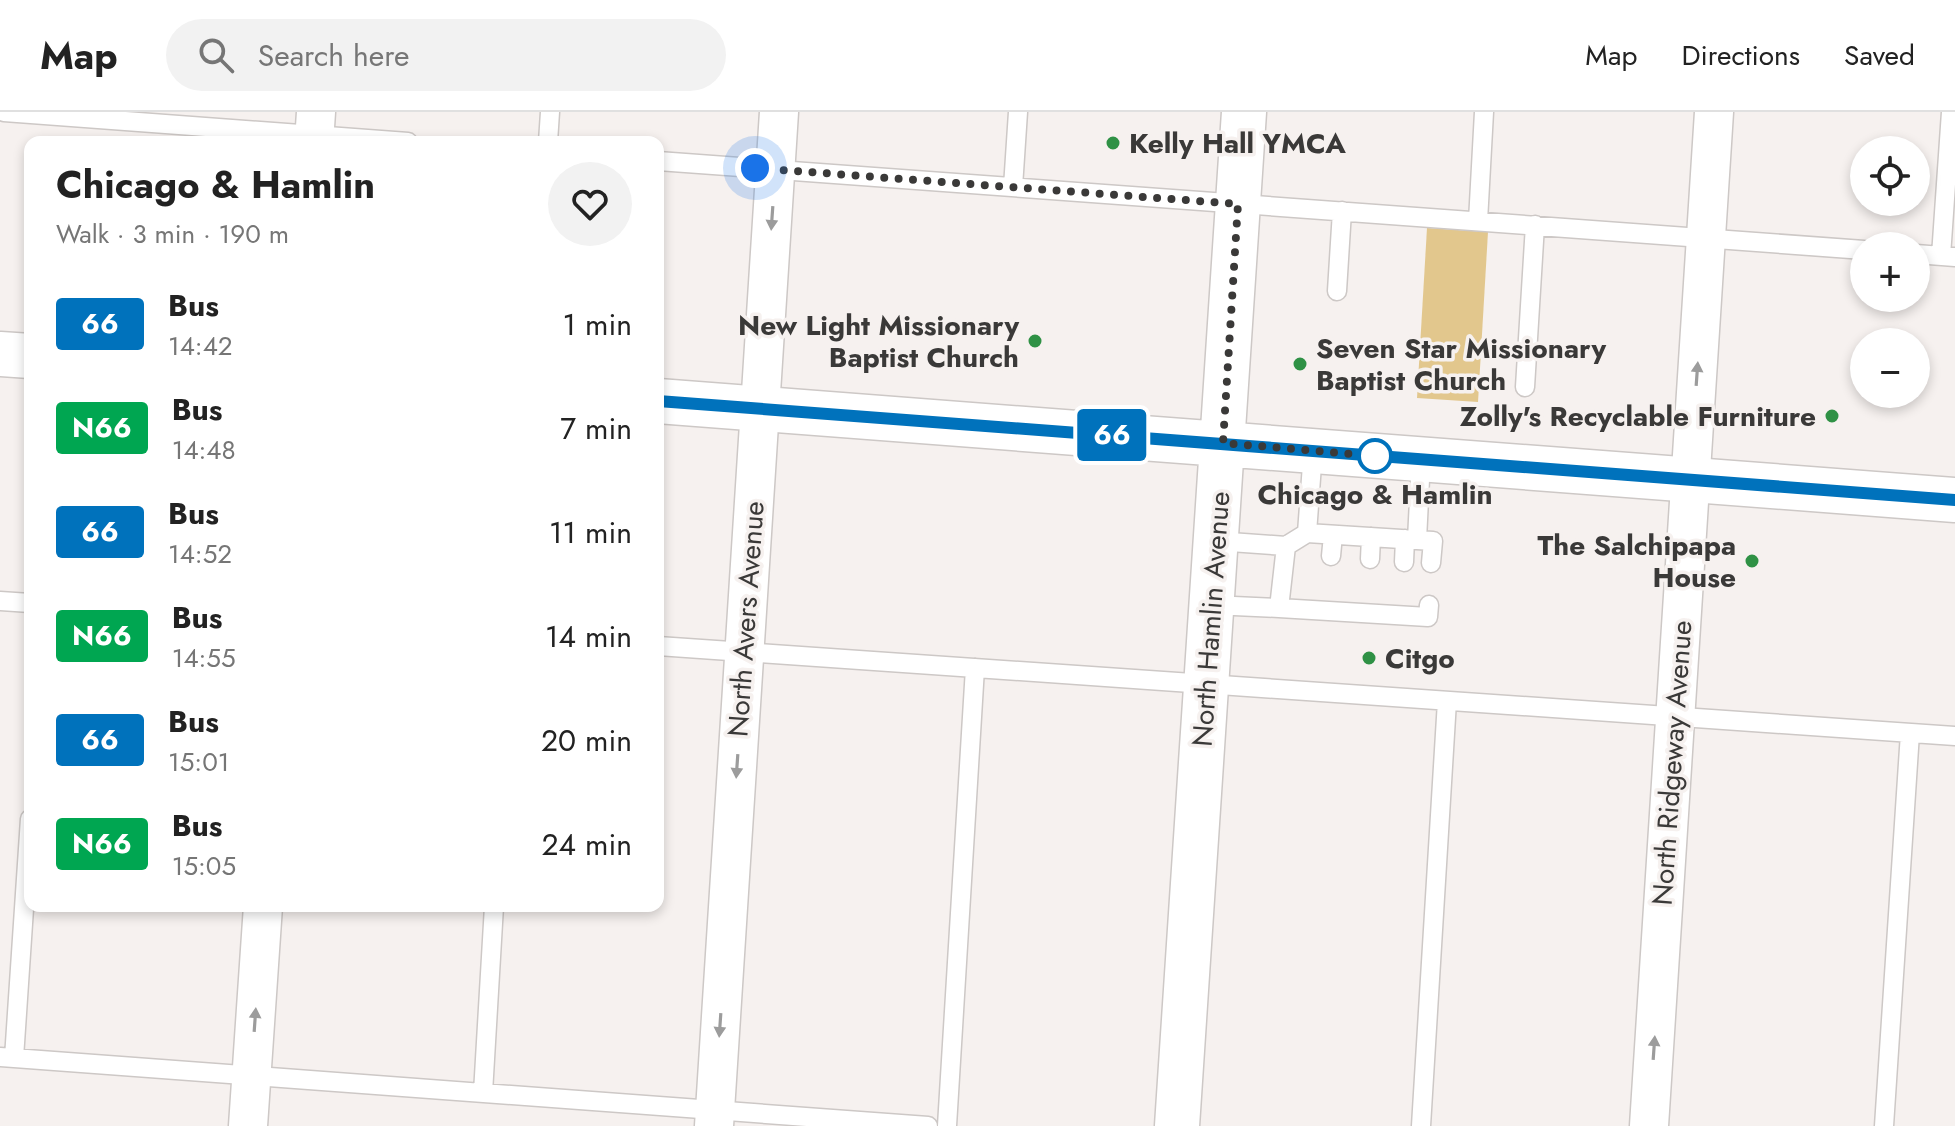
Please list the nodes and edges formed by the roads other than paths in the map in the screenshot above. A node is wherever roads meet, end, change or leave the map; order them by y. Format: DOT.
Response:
graph roads {
  1 [pos="4,112"];
  2 [pos="550,112"];
  3 [pos="779,112"];
  4 [pos="1018,112"];
  5 [pos="1244,112"];
  6 [pos="1484,112"];
  7 [pos="1714,112"];
  8 [pos="1951,112"];
  9 [pos="79,115"];
  10 [pos="315,130"];
  11 [pos="362,136"];
  12 [pos="548,136"];
  13 [pos="664,161"];
  14 [pos="775,169"];
  15 [pos="1013,187"];
  16 [pos="1238,204"];
  17 [pos="1342,211"];
  18 [pos="1478,221"];
  19 [pos="1535,225"];
  20 [pos="1706,238"];
  21 [pos="1850,249"];
  22 [pos="1948,256"];
  23 [pos="1337,291"];
  24 [pos="0,354"];
  25 [pos="24,356"];
  26 [pos="1525,387"];
  27 [pos="664,401"];
  28 [pos="760,409"];
  29 [pos="1223,443"];
  30 [pos="1313,451"];
  31 [pos="1421,459"];
  32 [pos="1690,480"];
  33 [pos="1955,500"];
  34 [pos="1307,533"];
  35 [pos="1333,535"];
  36 [pos="1371,537"];
  37 [pos="1411,539"];
  38 [pos="1216,541"];
  39 [pos="1286,546"];
  40 [pos="1331,556"];
  41 [pos="1370,559"];
  42 [pos="1404,562"];
  43 [pos="1431,563"];
  44 [pos="0,601"];
  45 [pos="24,603"];
  46 [pos="1212,605"];
  47 [pos="1429,605"];
  48 [pos="1279,608"];
  49 [pos="664,646"];
  50 [pos="744,652"];
  51 [pos="975,668"];
  52 [pos="1207,684"];
  53 [pos="1447,701"];
  54 [pos="1675,717"];
  55 [pos="1910,733"];
  56 [pos="1955,736"];
  57 [pos="24,881"];
  58 [pos="263,912"];
  59 [pos="494,912"];
  60 [pos="7,1058"];
  61 [pos="252,1076"];
  62 [pos="483,1093"];
  63 [pos="714,1118"];
  64 [pos="248,1126"];
  65 [pos="928,1126"];
  66 [pos="947,1126"];
  67 [pos="1177,1126"];
  68 [pos="1421,1126"];
  69 [pos="1649,1126"];
  70 [pos="1884,1126"];
  1 -- 9 [label="lane"];
  2 -- 12 [label="lane"];
  3 -- 14 [label="street, North Avers Avenue"];
  4 -- 15 [label="lane"];
  5 -- 16 [label="main road, North Hamlin Avenue"];
  6 -- 18 [label="lane"];
  7 -- 20 [label="street, North Ridgeway Avenue"];
  8 -- 22 [label="lane"];
  9 -- 10 [label="lane"];
  10 -- 11 [label="lane"];
  13 -- 14 [label="lane"];
  14 -- 15 [label="lane"];
  14 -- 28 [label="street, North Avers Avenue, one-way"];
  15 -- 16 [label="lane"];
  16 -- 17 [label="lane"];
  16 -- 29 [label="main road, North Hamlin Avenue"];
  17 -- 18 [label="lane"];
  17 -- 23 [label="lane"];
  18 -- 19 [label="lane"];
  19 -- 20 [label="lane"];
  19 -- 26 [label="lane"];
  20 -- 21 [label="lane"];
  32 -- 20 [label="street, North Ridgeway Avenue, one-way"];
  24 -- 25 [label="main road"];
  27 -- 28 [label="main road"];
  28 -- 29 [label="main road"];
  28 -- 50 [label="street, North Avers Avenue"];
  29 -- 30 [label="main road"];
  29 -- 38 [label="main road, North Hamlin Avenue"];
  30 -- 31 [label="main road"];
  30 -- 34 [label="lane"];
  31 -- 32 [label="main road"];
  31 -- 37 [label="lane"];
  32 -- 33 [label="main road"];
  32 -- 54 [label="street, North Ridgeway Avenue"];
  34 -- 35 [label="lane"];
  34 -- 39 [label="lane"];
  35 -- 36 [label="lane"];
  35 -- 40 [label="lane"];
  36 -- 37 [label="lane"];
  36 -- 41 [label="lane"];
  37 -- 42 [label="lane"];
  37 -- 43 [label="lane"];
  38 -- 39 [label="lane"];
  38 -- 46 [label="main road, North Hamlin Avenue"];
  39 -- 48 [label="lane"];
  44 -- 45 [label="lane"];
  46 -- 48 [label="lane"];
  46 -- 52 [label="main road, North Hamlin Avenue"];
  47 -- 48 [label="lane"];
  49 -- 50 [label="lane"];
  50 -- 51 [label="lane"];
  50 -- 63 [label="street, North Avers Avenue, one-way"];
  51 -- 52 [label="lane"];
  51 -- 66 [label="lane"];
  52 -- 53 [label="lane"];
  52 -- 67 [label="main road, North Hamlin Avenue"];
  53 -- 54 [label="lane"];
  53 -- 68 [label="lane"];
  54 -- 55 [label="lane"];
  69 -- 54 [label="street, North Ridgeway Avenue, one-way"];
  55 -- 56 [label="lane"];
  55 -- 70 [label="lane"];
  57 -- 60 [label="lane"];
  61 -- 58 [label="street, one-way"];
  59 -- 62 [label="lane"];
  60 -- 61 [label="lane"];
  61 -- 62 [label="lane"];
  61 -- 64 [label="street"];
  62 -- 63 [label="lane"];
  63 -- 65 [label="lane"];
}
